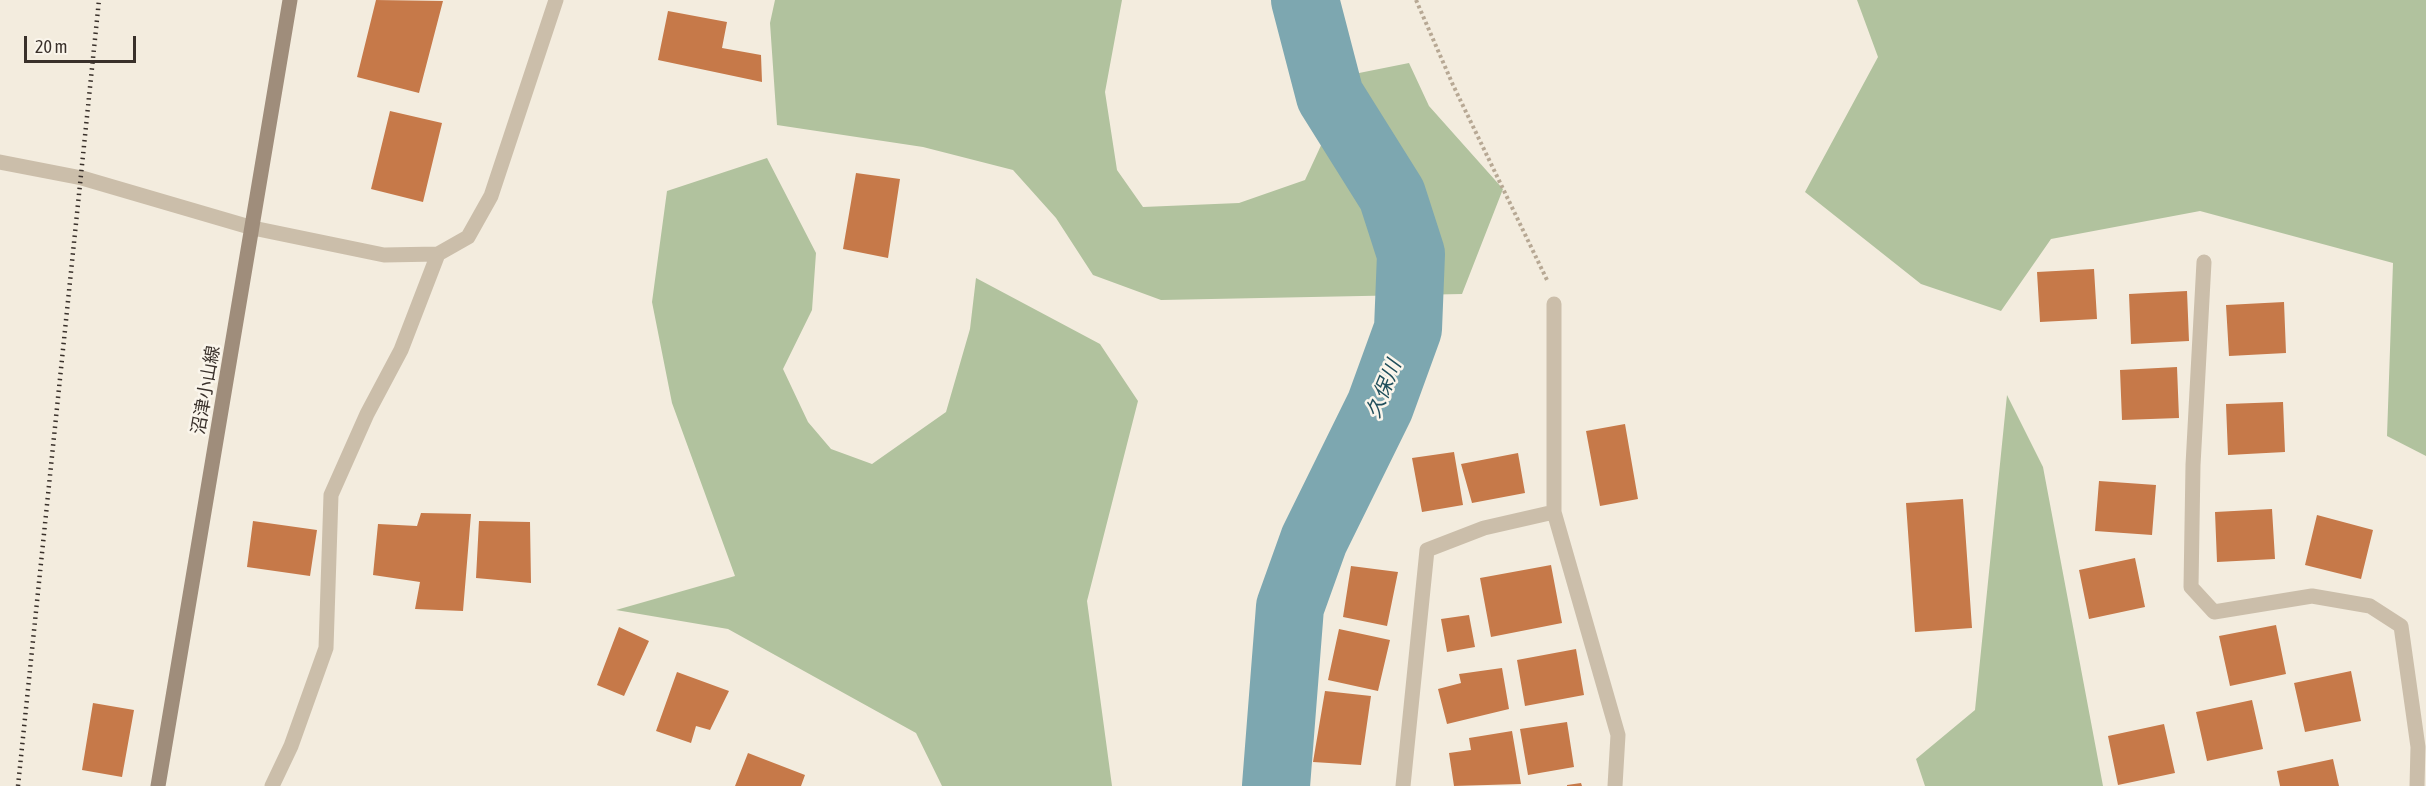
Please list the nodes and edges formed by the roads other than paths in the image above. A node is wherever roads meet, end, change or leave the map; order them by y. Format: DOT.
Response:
graph roads {
  1 [pos="290,0"];
  2 [pos="556,0"];
  3 [pos="0,162"];
  4 [pos="253,228"];
  5 [pos="438,254"];
  6 [pos="2204,262"];
  7 [pos="1554,304"];
  8 [pos="1554,512"];
  9 [pos="158,786"];
  10 [pos="272,786"];
  11 [pos="1403,786"];
  12 [pos="1615,786"];
  13 [pos="2417,786"];
  1 -- 4 [label="main road, 沼津小山線"];
  2 -- 5 [label="street"];
  3 -- 4 [label="street"];
  4 -- 5 [label="street"];
  4 -- 9 [label="main road, 沼津小山線"];
  5 -- 10 [label="street"];
  6 -- 13 [label="street"];
  7 -- 8 [label="street"];
  8 -- 11 [label="street"];
  8 -- 12 [label="street"];
}
